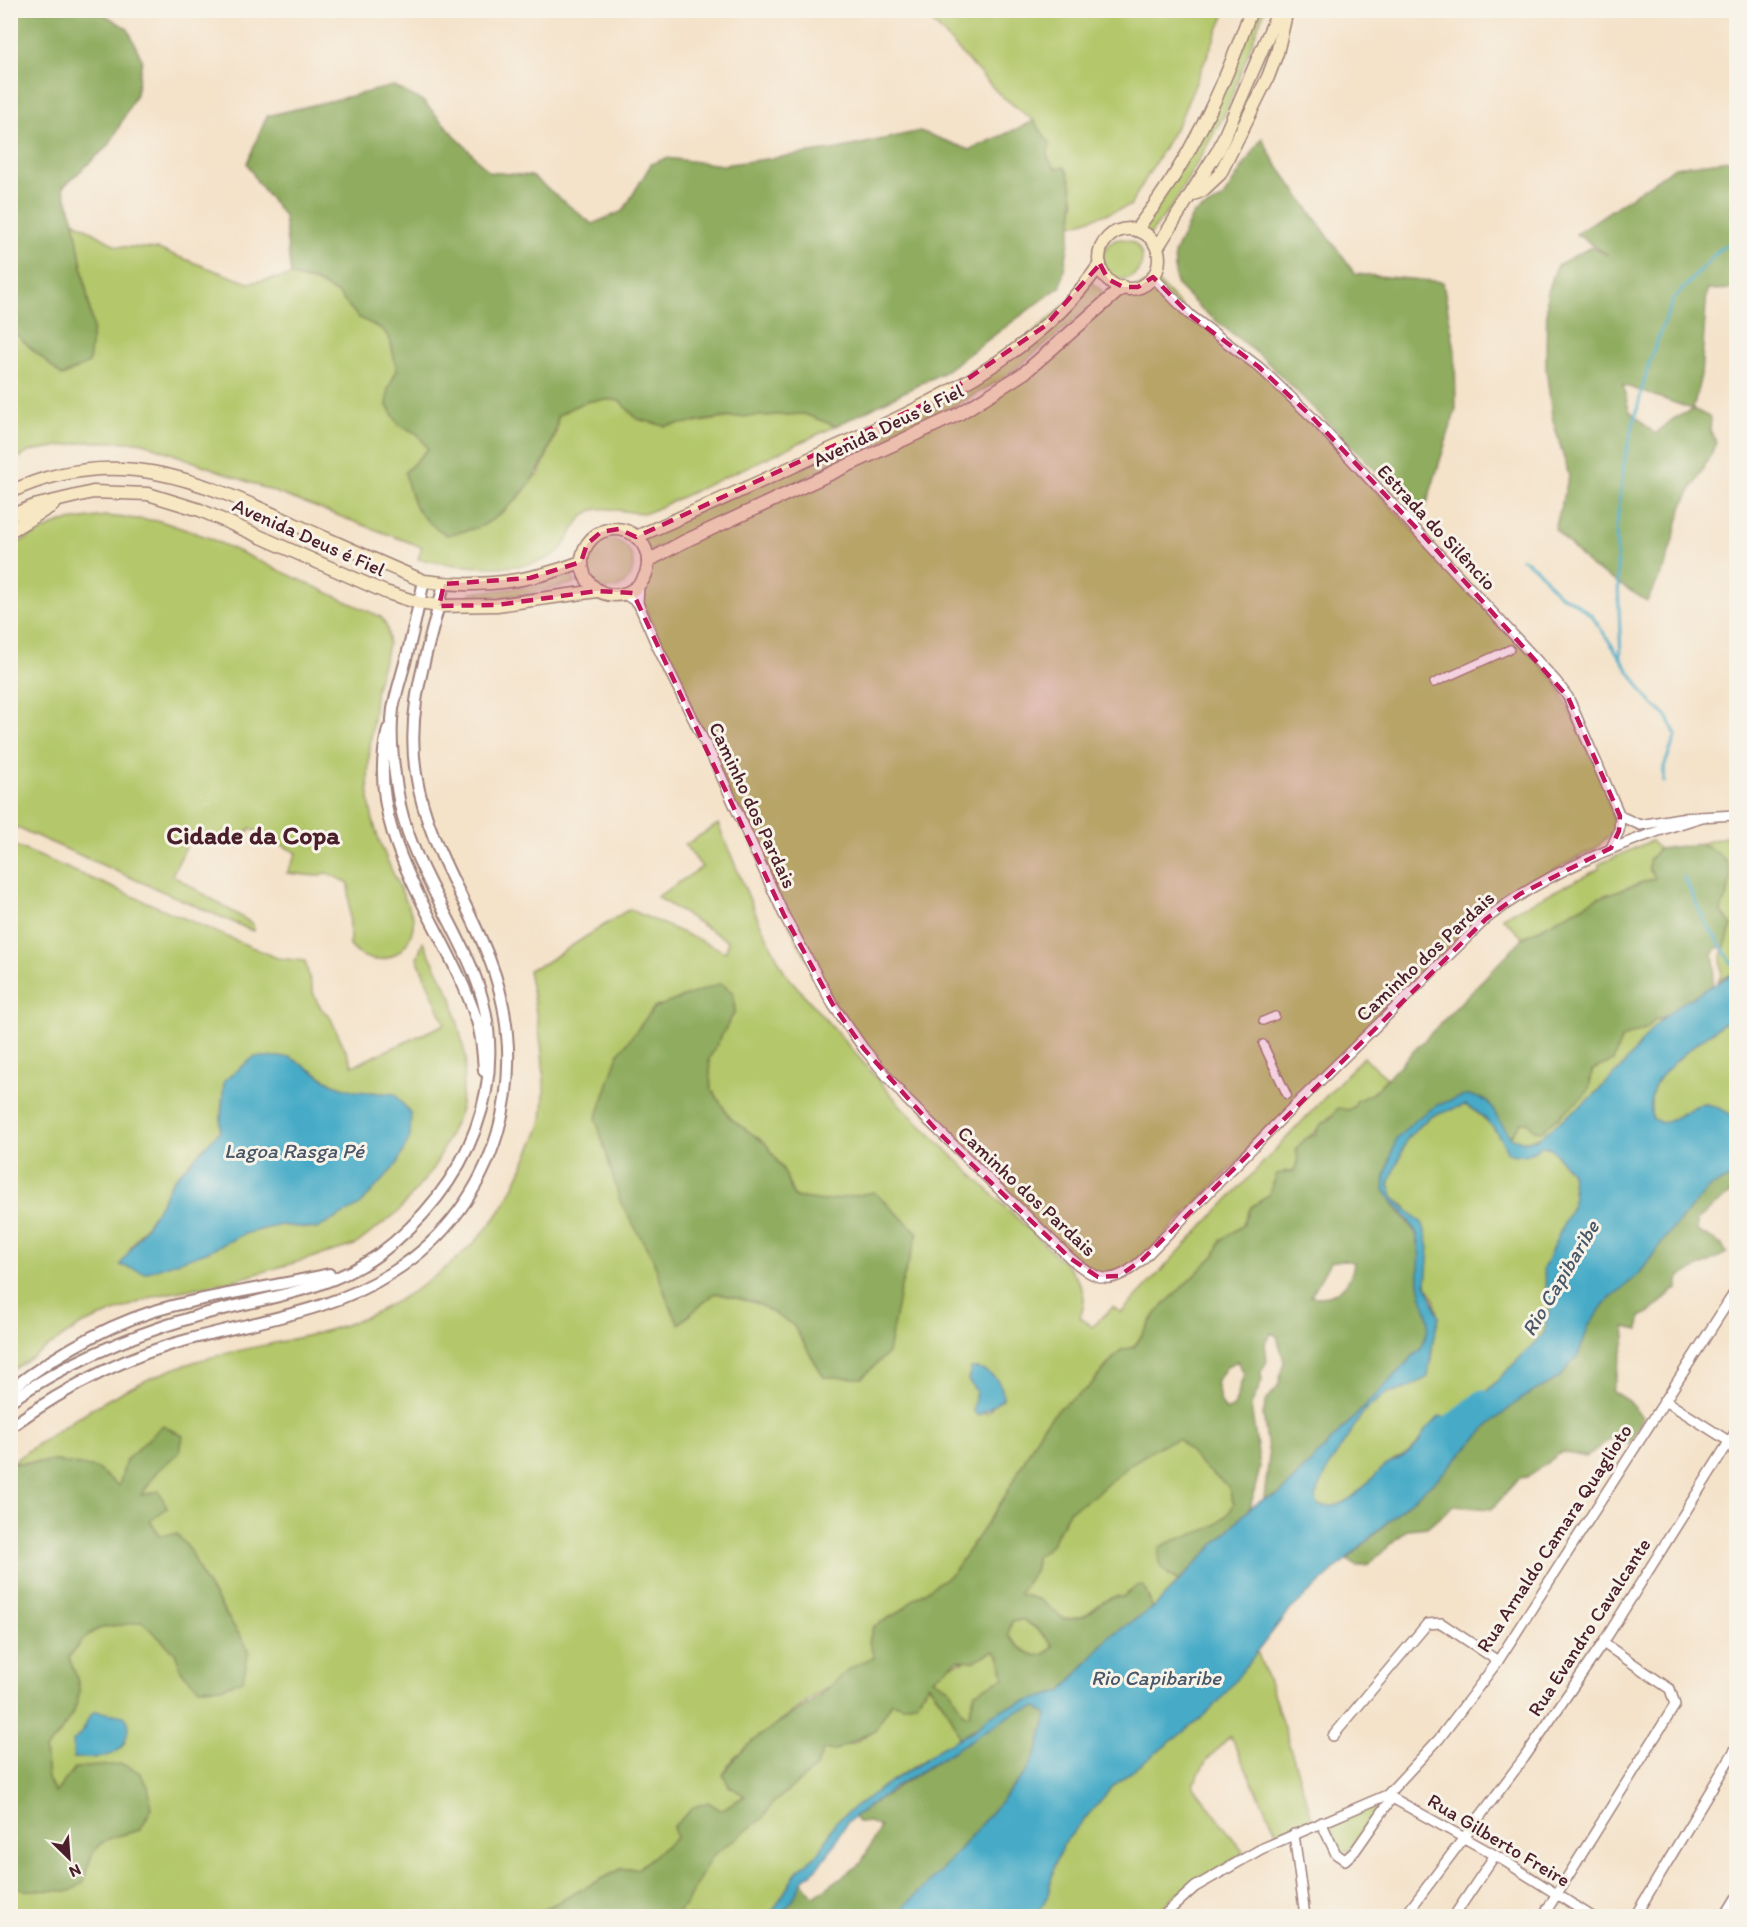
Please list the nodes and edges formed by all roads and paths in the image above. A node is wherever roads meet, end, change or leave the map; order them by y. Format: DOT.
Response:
graph roads {
  1 [pos="1251,10"];
  2 [pos="1279,10"];
  3 [pos="1287,10"];
  4 [pos="1191,195"];
  5 [pos="1137,230"];
  6 [pos="1157,248"];
  7 [pos="1100,264"];
  8 [pos="1153,277"];
  9 [pos="1123,288"];
  10 [pos="10,492"];
  11 [pos="67,497"];
  12 [pos="10,516"];
  13 [pos="10,531"];
  14 [pos="636,537"];
  15 [pos="648,561"];
  16 [pos="581,562"];
  17 [pos="424,581"];
  18 [pos="444,584"];
  19 [pos="639,585"];
  20 [pos="597,591"];
  21 [pos="624,594"];
  22 [pos="419,603"];
  23 [pos="638,603"];
  24 [pos="439,606"];
  25 [pos="1510,649"];
  26 [pos="1434,683"];
  27 [pos="393,708"];
  28 [pos="1737,815"];
  29 [pos="1620,816"];
  30 [pos="1702,817"];
  31 [pos="1611,848"];
  32 [pos="1275,1016"];
  33 [pos="1263,1021"];
  34 [pos="1263,1044"];
  35 [pos="486,1091"];
  36 [pos="1287,1095"];
  37 [pos="356,1268"];
  38 [pos="1737,1290"];
  39 [pos="10,1390"];
  40 [pos="1664,1400"];
  41 [pos="10,1401"];
  42 [pos="10,1427"];
  43 [pos="1737,1431"];
  44 [pos="1730,1442"];
  45 [pos="1603,1643"];
  46 [pos="1498,1661"];
  47 [pos="1333,1736"];
  48 [pos="1737,1748"];
  49 [pos="1390,1796"];
  50 [pos="1321,1822"];
  51 [pos="1294,1834"];
  52 [pos="1465,1838"];
  53 [pos="1495,1855"];
  54 [pos="1556,1896"];
  55 [pos="1737,1898"];
  56 [pos="1162,1917"];
  57 [pos="1305,1917"];
  58 [pos="1405,1917"];
  59 [pos="1454,1917"];
  60 [pos="1544,1917"];
  61 [pos="1591,1917"];
  62 [pos="1635,1917"];
  63 [pos="1725,1917"];
  1 -- 5 [label="main road"];
  2 -- 4 [label="main road"];
  3 -- 4 [label="main road"];
  4 -- 6 [label="main road"];
  5 -- 6 [label="main road"];
  5 -- 7 [label="main road"];
  6 -- 8 [label="main road"];
  7 -- 9 [label="main road"];
  7 -- 14 [label="main road, Avenida Deus é Fiel"];
  8 -- 9 [label="main road"];
  8 -- 29 [label="street, Estrada do Silêncio"];
  9 -- 15 [label="main road, Avenida Deus é Fiel"];
  10 -- 17 [label="main road, Avenida Deus é Fiel"];
  11 -- 12 [label="main road, Avenida Deus é Fiel"];
  11 -- 13 [label="main road"];
  11 -- 22 [label="main road, Avenida Deus é Fiel"];
  14 -- 15 [label="main road"];
  14 -- 16 [label="main road"];
  15 -- 19 [label="main road"];
  16 -- 18 [label="main road, Avenida Deus é Fiel"];
  16 -- 20 [label="main road"];
  17 -- 18 [label="main road, Avenida Deus é Fiel"];
  17 -- 22 [label="street"];
  18 -- 24 [label="street"];
  19 -- 21 [label="main road"];
  19 -- 23 [label="street, Caminho dos Pardais"];
  20 -- 21 [label="main road"];
  20 -- 24 [label="main road, Avenida Deus é Fiel"];
  21 -- 23 [label="street"];
  22 -- 24 [label="main road, Avenida Deus é Fiel"];
  22 -- 27 [label="street"];
  23 -- 31 [label="street, Caminho dos Pardais"];
  24 -- 42 [label="street"];
  25 -- 26 [label="street"];
  27 -- 35 [label="street"];
  27 -- 35 [label="street"];
  28 -- 30 [label="street"];
  29 -- 30 [label="street"];
  29 -- 31 [label="street"];
  30 -- 31 [label="street, Caminho dos Pardais"];
  32 -- 33 [label="street"];
  34 -- 36 [label="street"];
  35 -- 37 [label="street"];
  37 -- 39 [label="street"];
  37 -- 41 [label="street"];
  38 -- 40 [label="street, Rua Arnaldo Camara Quaglioto"];
  40 -- 44 [label="street"];
  40 -- 46 [label="street, Rua Arnaldo Camara Quaglioto"];
  43 -- 44 [label="street, Rua Evandro Cavalcante"];
  44 -- 45 [label="street, Rua Evandro Cavalcante"];
  45 -- 52 [label="street, Rua Evandro Cavalcante"];
  45 -- 54 [label="street"];
  46 -- 47 [label="street"];
  46 -- 49 [label="street, Rua Arnaldo Camara Quaglioto"];
  48 -- 62 [label="street"];
  49 -- 50 [label="street"];
  49 -- 50 [label="street, Rua Arnaldo Camara Quaglioto"];
  49 -- 52 [label="street, Rua Gilberto Freire"];
  50 -- 51 [label="street"];
  51 -- 56 [label="street"];
  51 -- 57 [label="street"];
  52 -- 53 [label="street, Rua Gilberto Freire"];
  52 -- 58 [label="street, Rua Evandro Cavalcante"];
  53 -- 54 [label="street, Rua Gilberto Freire"];
  53 -- 59 [label="street"];
  54 -- 60 [label="street"];
  54 -- 61 [label="street, Rua Gilberto Freire"];
  55 -- 63 [label="street"];
}
